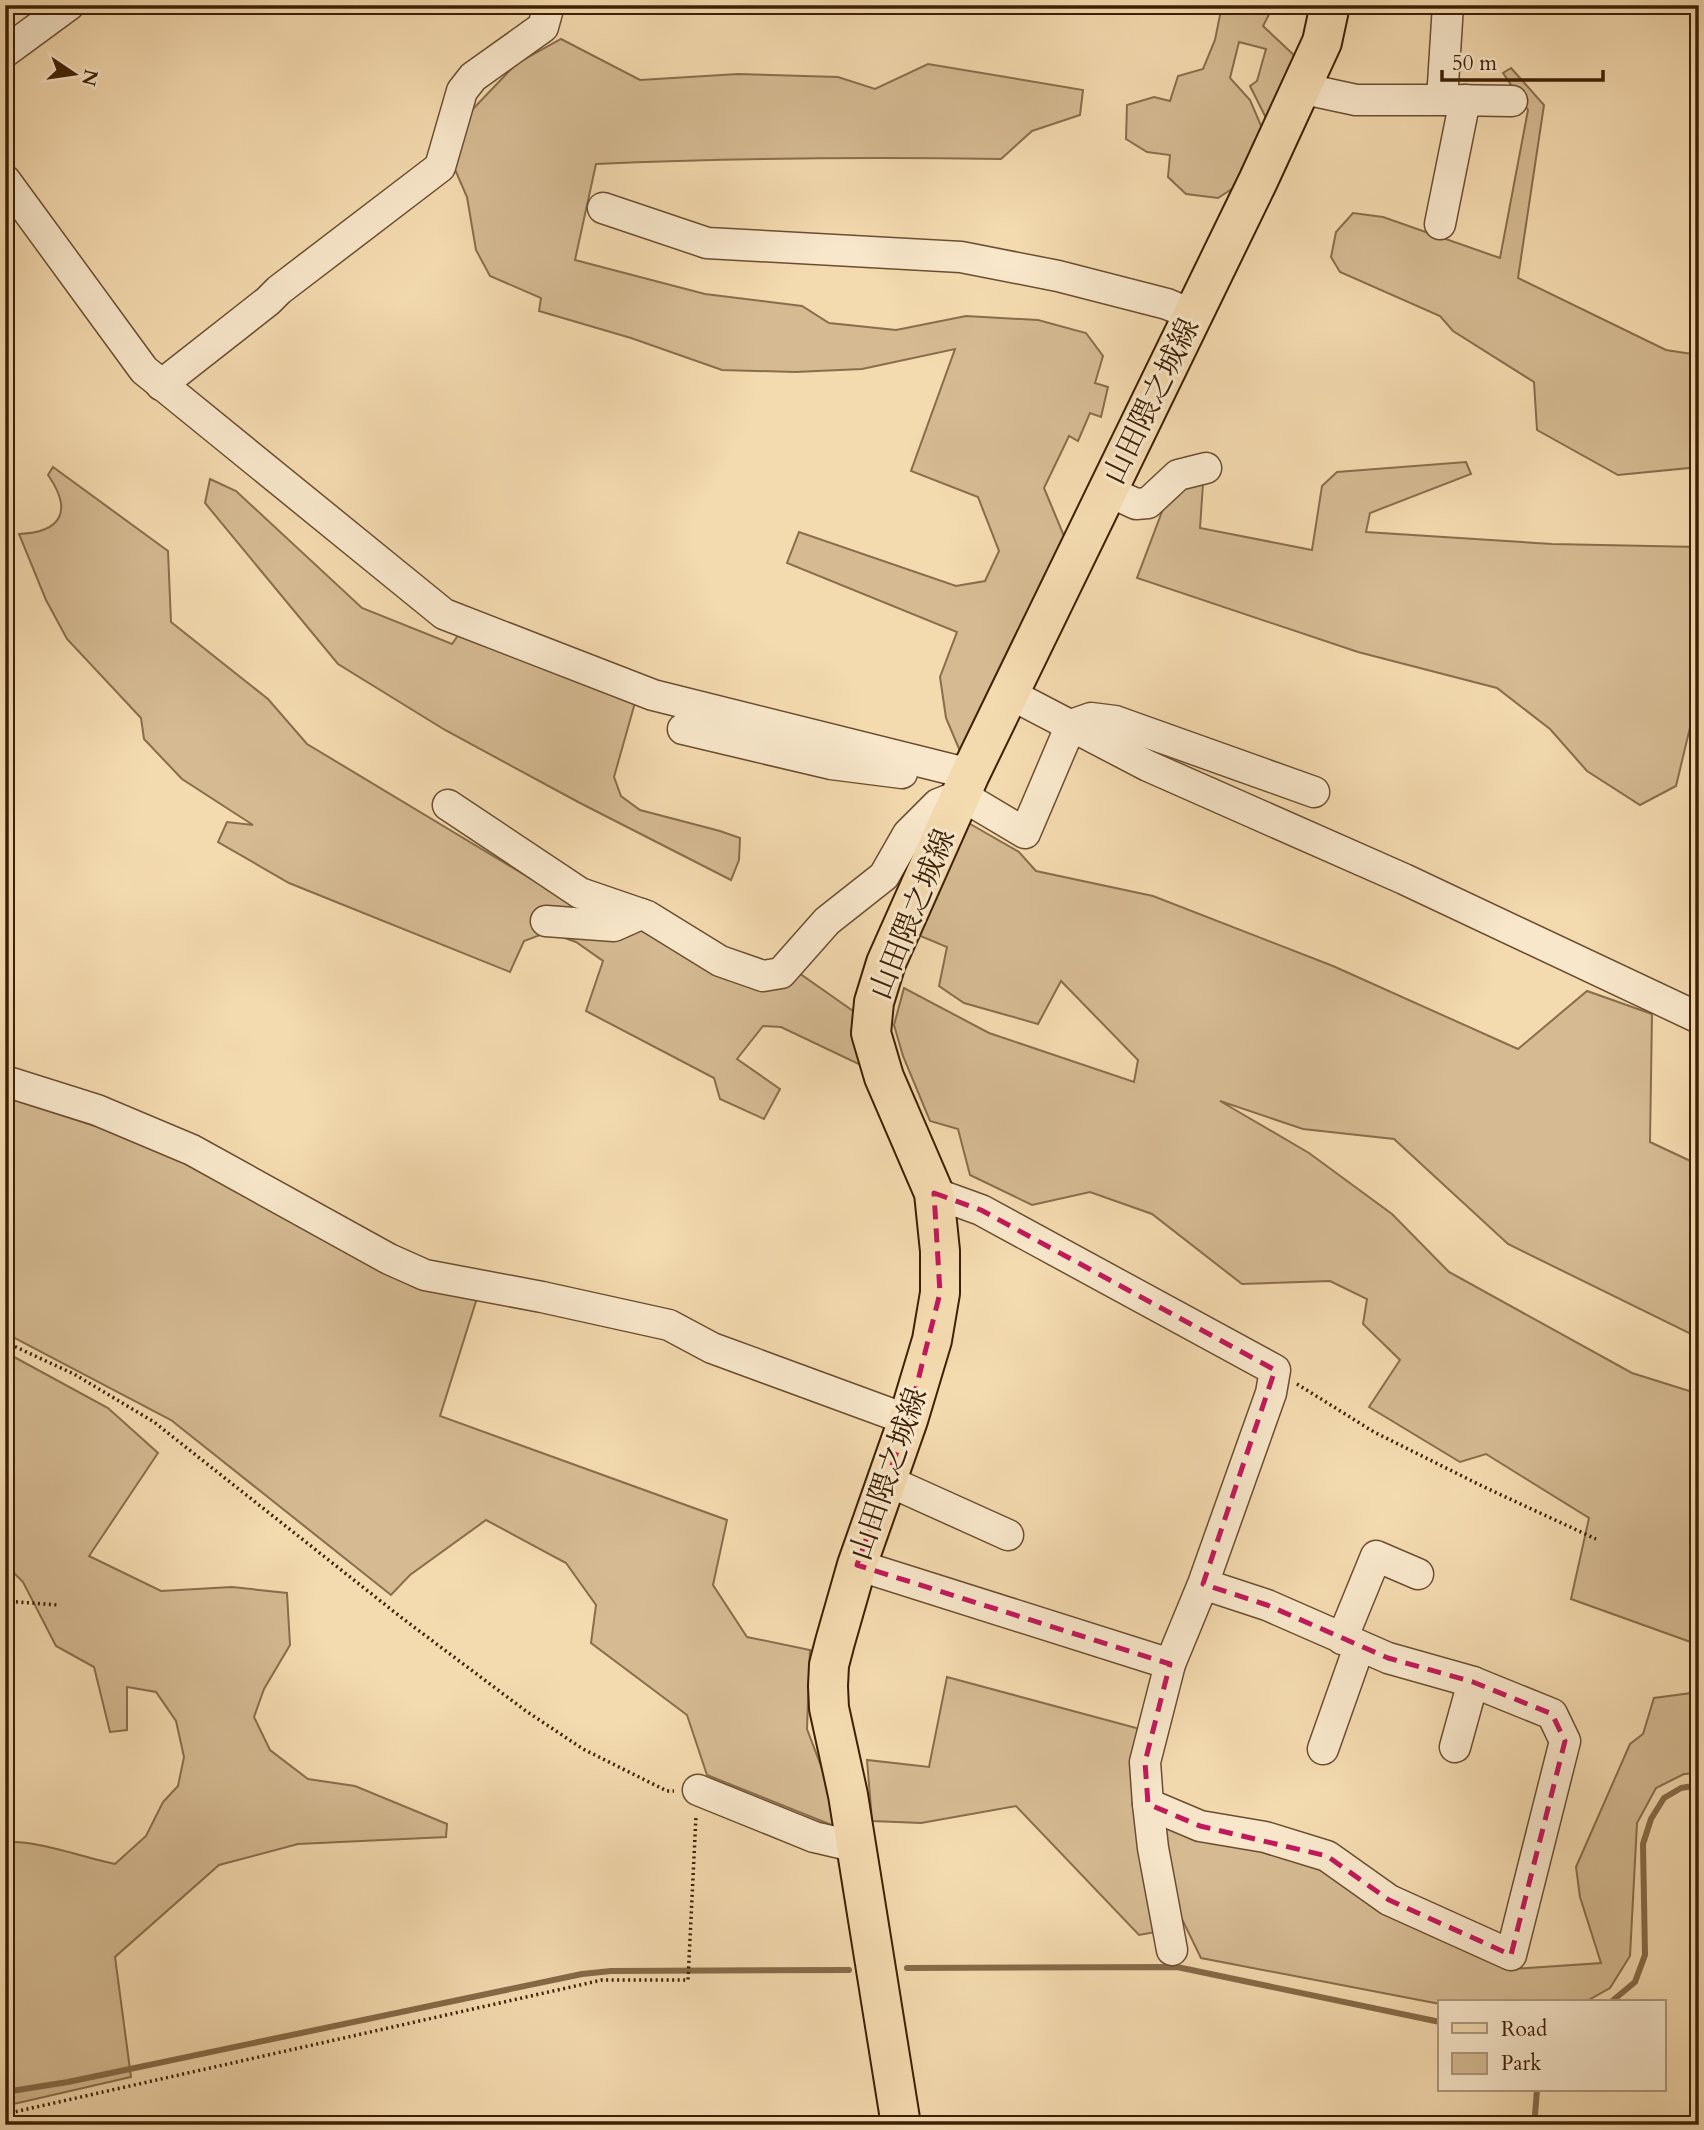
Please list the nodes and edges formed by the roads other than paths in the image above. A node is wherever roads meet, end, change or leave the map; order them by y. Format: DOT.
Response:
graph roads {
  1 [pos="69,5"];
  2 [pos="549,5"];
  3 [pos="1330,5"];
  4 [pos="1448,5"];
  5 [pos="5,52"];
  6 [pos="1300,88"];
  7 [pos="1454,100"];
  8 [pos="1512,101"];
  9 [pos="5,180"];
  10 [pos="603,208"];
  11 [pos="1440,224"];
  12 [pos="1193,315"];
  13 [pos="161,385"];
  14 [pos="1206,468"];
  15 [pos="1106,490"];
  16 [pos="1010,694"];
  17 [pos="1071,725"];
  18 [pos="682,729"];
  19 [pos="965,785"];
  20 [pos="1314,792"];
  21 [pos="448,805"];
  22 [pos="641,914"];
  23 [pos="546,920"];
  24 [pos="1699,1018"];
  25 [pos="5,1081"];
  26 [pos="934,1193"];
  27 [pos="908,1420"];
  28 [pos="886,1479"];
  29 [pos="1008,1535"];
  30 [pos="857,1565"];
  31 [pos="1418,1574"];
  32 [pos="1203,1584"];
  33 [pos="1351,1643"];
  34 [pos="1170,1664"];
  35 [pos="1473,1682"];
  36 [pos="1455,1746"];
  37 [pos="1323,1749"];
  38 [pos="698,1790"];
  39 [pos="1148,1804"];
  40 [pos="856,1847"];
  41 [pos="1172,1950"];
  42 [pos="901,2125"];
  1 -- 5 [label="street"];
  2 -- 13 [label="street"];
  3 -- 6 [label="main road, 山田隈之城線"];
  4 -- 7 [label="street"];
  6 -- 7 [label="street"];
  6 -- 12 [label="main road, 山田隈之城線"];
  7 -- 8 [label="street"];
  7 -- 11 [label="street"];
  9 -- 13 [label="street"];
  10 -- 12 [label="street"];
  12 -- 15 [label="main road, 山田隈之城線"];
  13 -- 19 [label="street"];
  14 -- 15 [label="street"];
  15 -- 16 [label="main road, 山田隈之城線"];
  16 -- 17 [label="street"];
  16 -- 19 [label="main road, 山田隈之城線"];
  17 -- 19 [label="street"];
  17 -- 20 [label="street"];
  17 -- 24 [label="street"];
  18 -- 19 [label="street"];
  19 -- 22 [label="street"];
  19 -- 26 [label="main road, 山田隈之城線"];
  21 -- 22 [label="street"];
  22 -- 23 [label="street"];
  25 -- 27 [label="street"];
  26 -- 27 [label="main road, 山田隈之城線"];
  26 -- 32 [label="street"];
  27 -- 28 [label="main road, 山田隈之城線"];
  28 -- 29 [label="street"];
  28 -- 30 [label="main road, 山田隈之城線"];
  30 -- 34 [label="street"];
  30 -- 40 [label="main road, 山田隈之城線"];
  31 -- 33 [label="street"];
  32 -- 33 [label="street"];
  32 -- 34 [label="street"];
  33 -- 35 [label="street"];
  33 -- 37 [label="street"];
  34 -- 39 [label="street"];
  35 -- 36 [label="street"];
  35 -- 39 [label="street"];
  38 -- 40 [label="street"];
  39 -- 41 [label="street"];
  40 -- 42 [label="main road, 山田隈之城線"];
}
